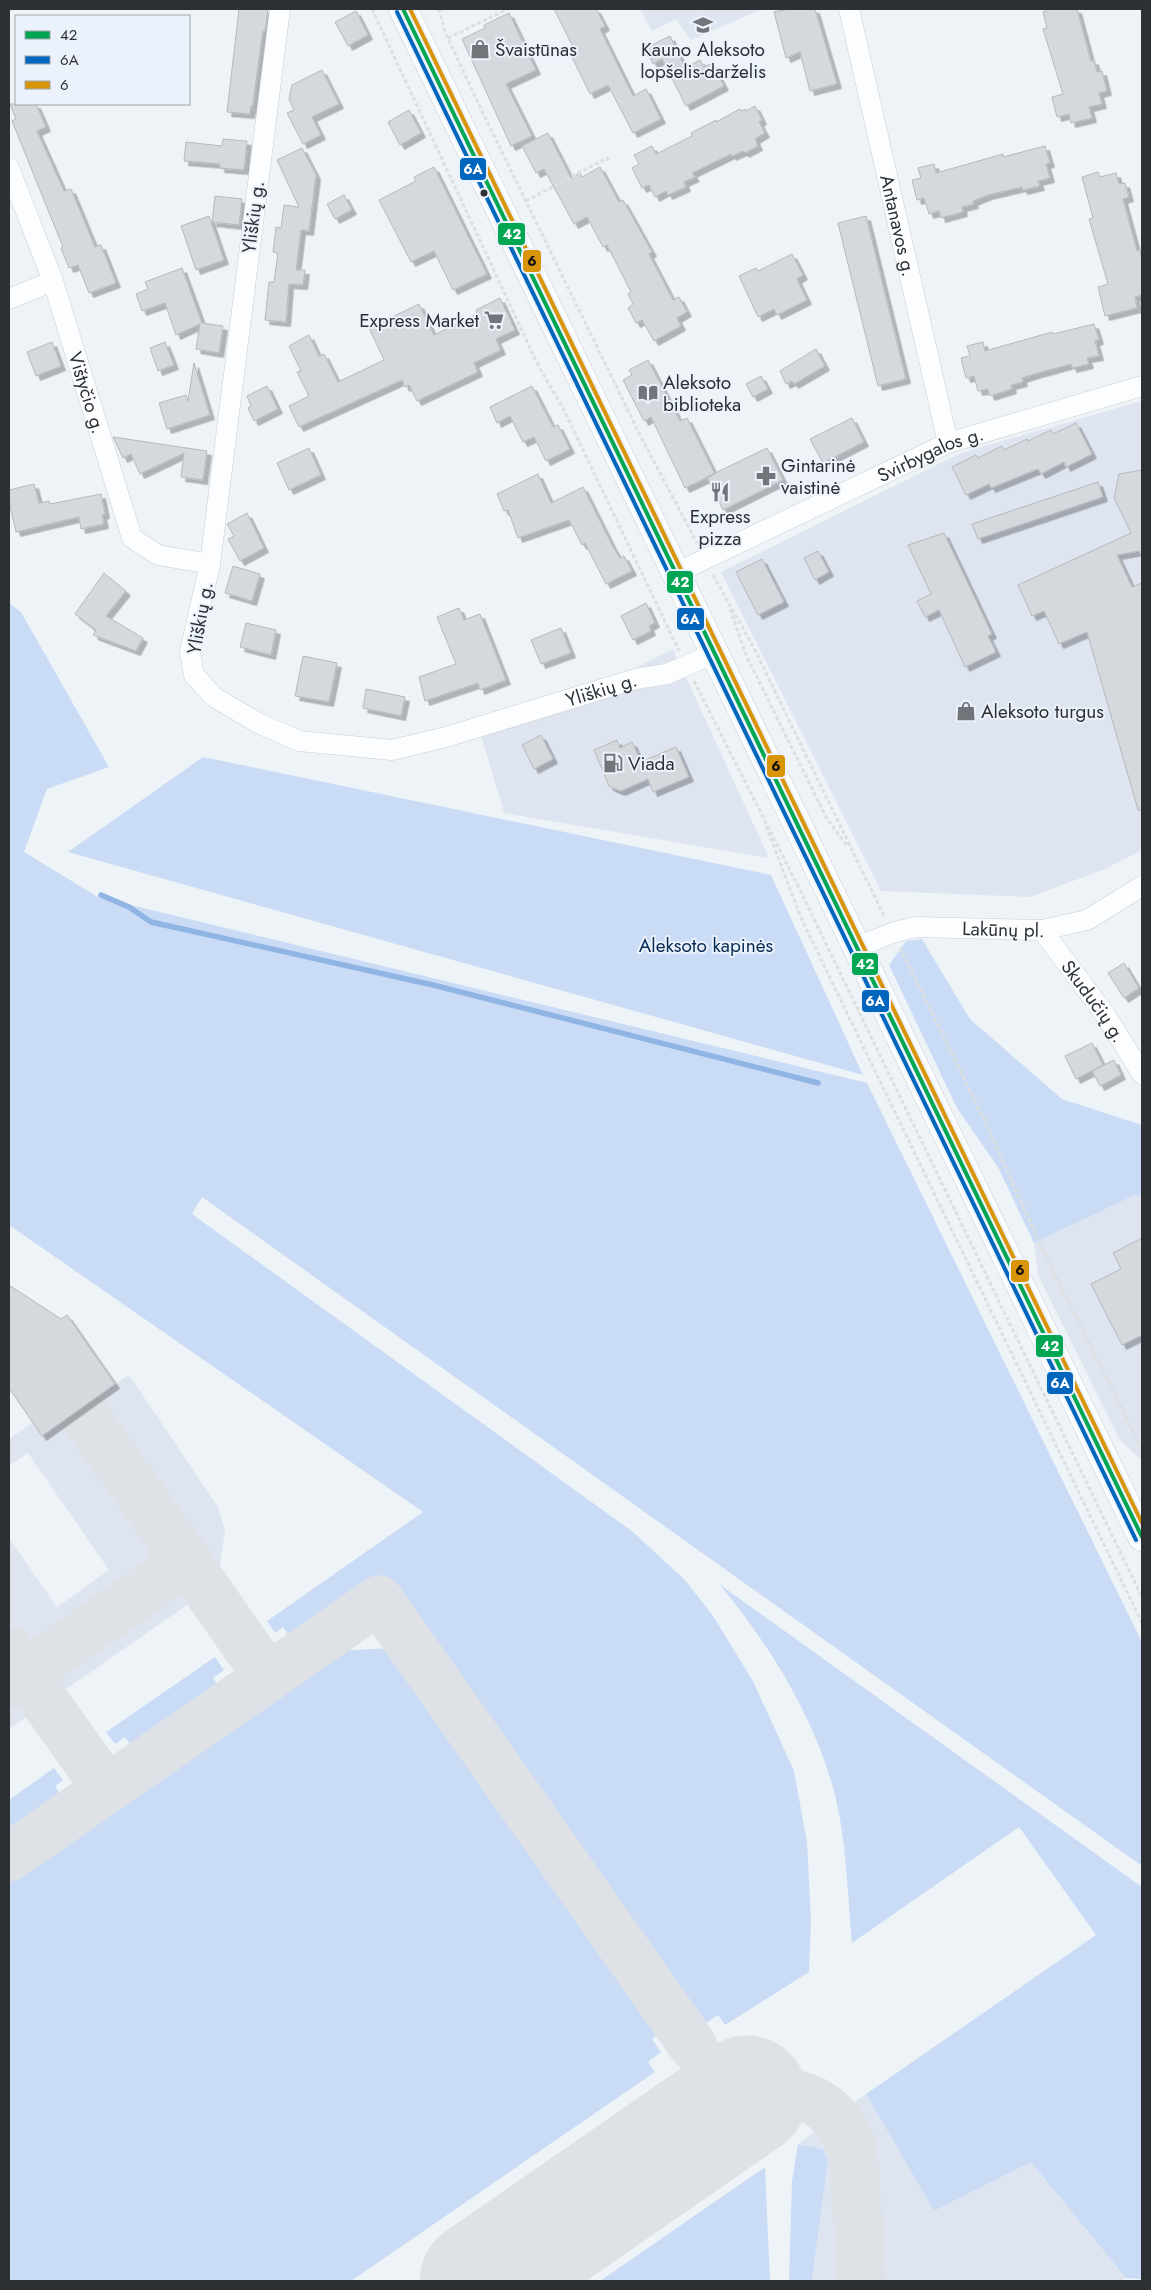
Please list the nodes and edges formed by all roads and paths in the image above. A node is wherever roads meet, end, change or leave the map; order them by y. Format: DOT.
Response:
graph roads {
  1 [pos="280,9"];
  2 [pos="372,9"];
  3 [pos="403,9"];
  4 [pos="439,9"];
  5 [pos="508,9"];
  6 [pos="849,9"];
  7 [pos="448,38"];
  8 [pos="609,162"];
  9 [pos="9,168"];
  10 [pos="526,201"];
  11 [pos="53,281"];
  12 [pos="9,298"];
  13 [pos="1142,386"];
  14 [pos="948,443"];
  15 [pos="705,559"];
  16 [pos="210,564"];
  17 [pos="676,573"];
  18 [pos="727,601"];
  19 [pos="715,653"];
  20 [pos="687,667"];
  21 [pos="764,821"];
  22 [pos="853,853"];
  23 [pos="1142,886"];
  24 [pos="1042,930"];
  25 [pos="892,932"];
  26 [pos="858,947"];
  27 [pos="1142,1074"];
  28 [pos="1142,1449"];
  29 [pos="1142,1537"];
  30 [pos="1142,1597"];
  31 [pos="1142,1623"];
  1 -- 16 [label="street, Yliškių g."];
  2 -- 20 [label="path"];
  3 -- 17 [label="main road"];
  4 -- 7 [label="path"];
  5 -- 7 [label="path"];
  6 -- 14 [label="street, Antanavos g."];
  7 -- 10 [label="path"];
  8 -- 10 [label="path"];
  9 -- 11 [label="street, Vištyčio g."];
  10 -- 15 [label="path"];
  11 -- 12 [label="street"];
  11 -- 16 [label="street, Vištyčio g."];
  13 -- 14 [label="street, Svirbygalos g."];
  14 -- 15 [label="street, Svirbygalos g."];
  15 -- 17 [label="street, Svirbygalos g."];
  15 -- 18 [label="path"];
  16 -- 20 [label="street, Yliškių g."];
  17 -- 19 [label="main road"];
  18 -- 22 [label="path"];
  18 -- 22 [label="path"];
  19 -- 20 [label="street, Yliškių g."];
  19 -- 26 [label="main road"];
  20 -- 21 [label="path"];
  21 -- 30 [label="path"];
  21 -- 31 [label="path"];
  22 -- 25 [label="path"];
  23 -- 24 [label="street, Lakūnų pl."];
  24 -- 25 [label="street, Lakūnų pl."];
  24 -- 27 [label="street, Skudučių g."];
  25 -- 26 [label="street, Lakūnų pl."];
  25 -- 28 [label="path"];
  26 -- 29 [label="main road"];
}
